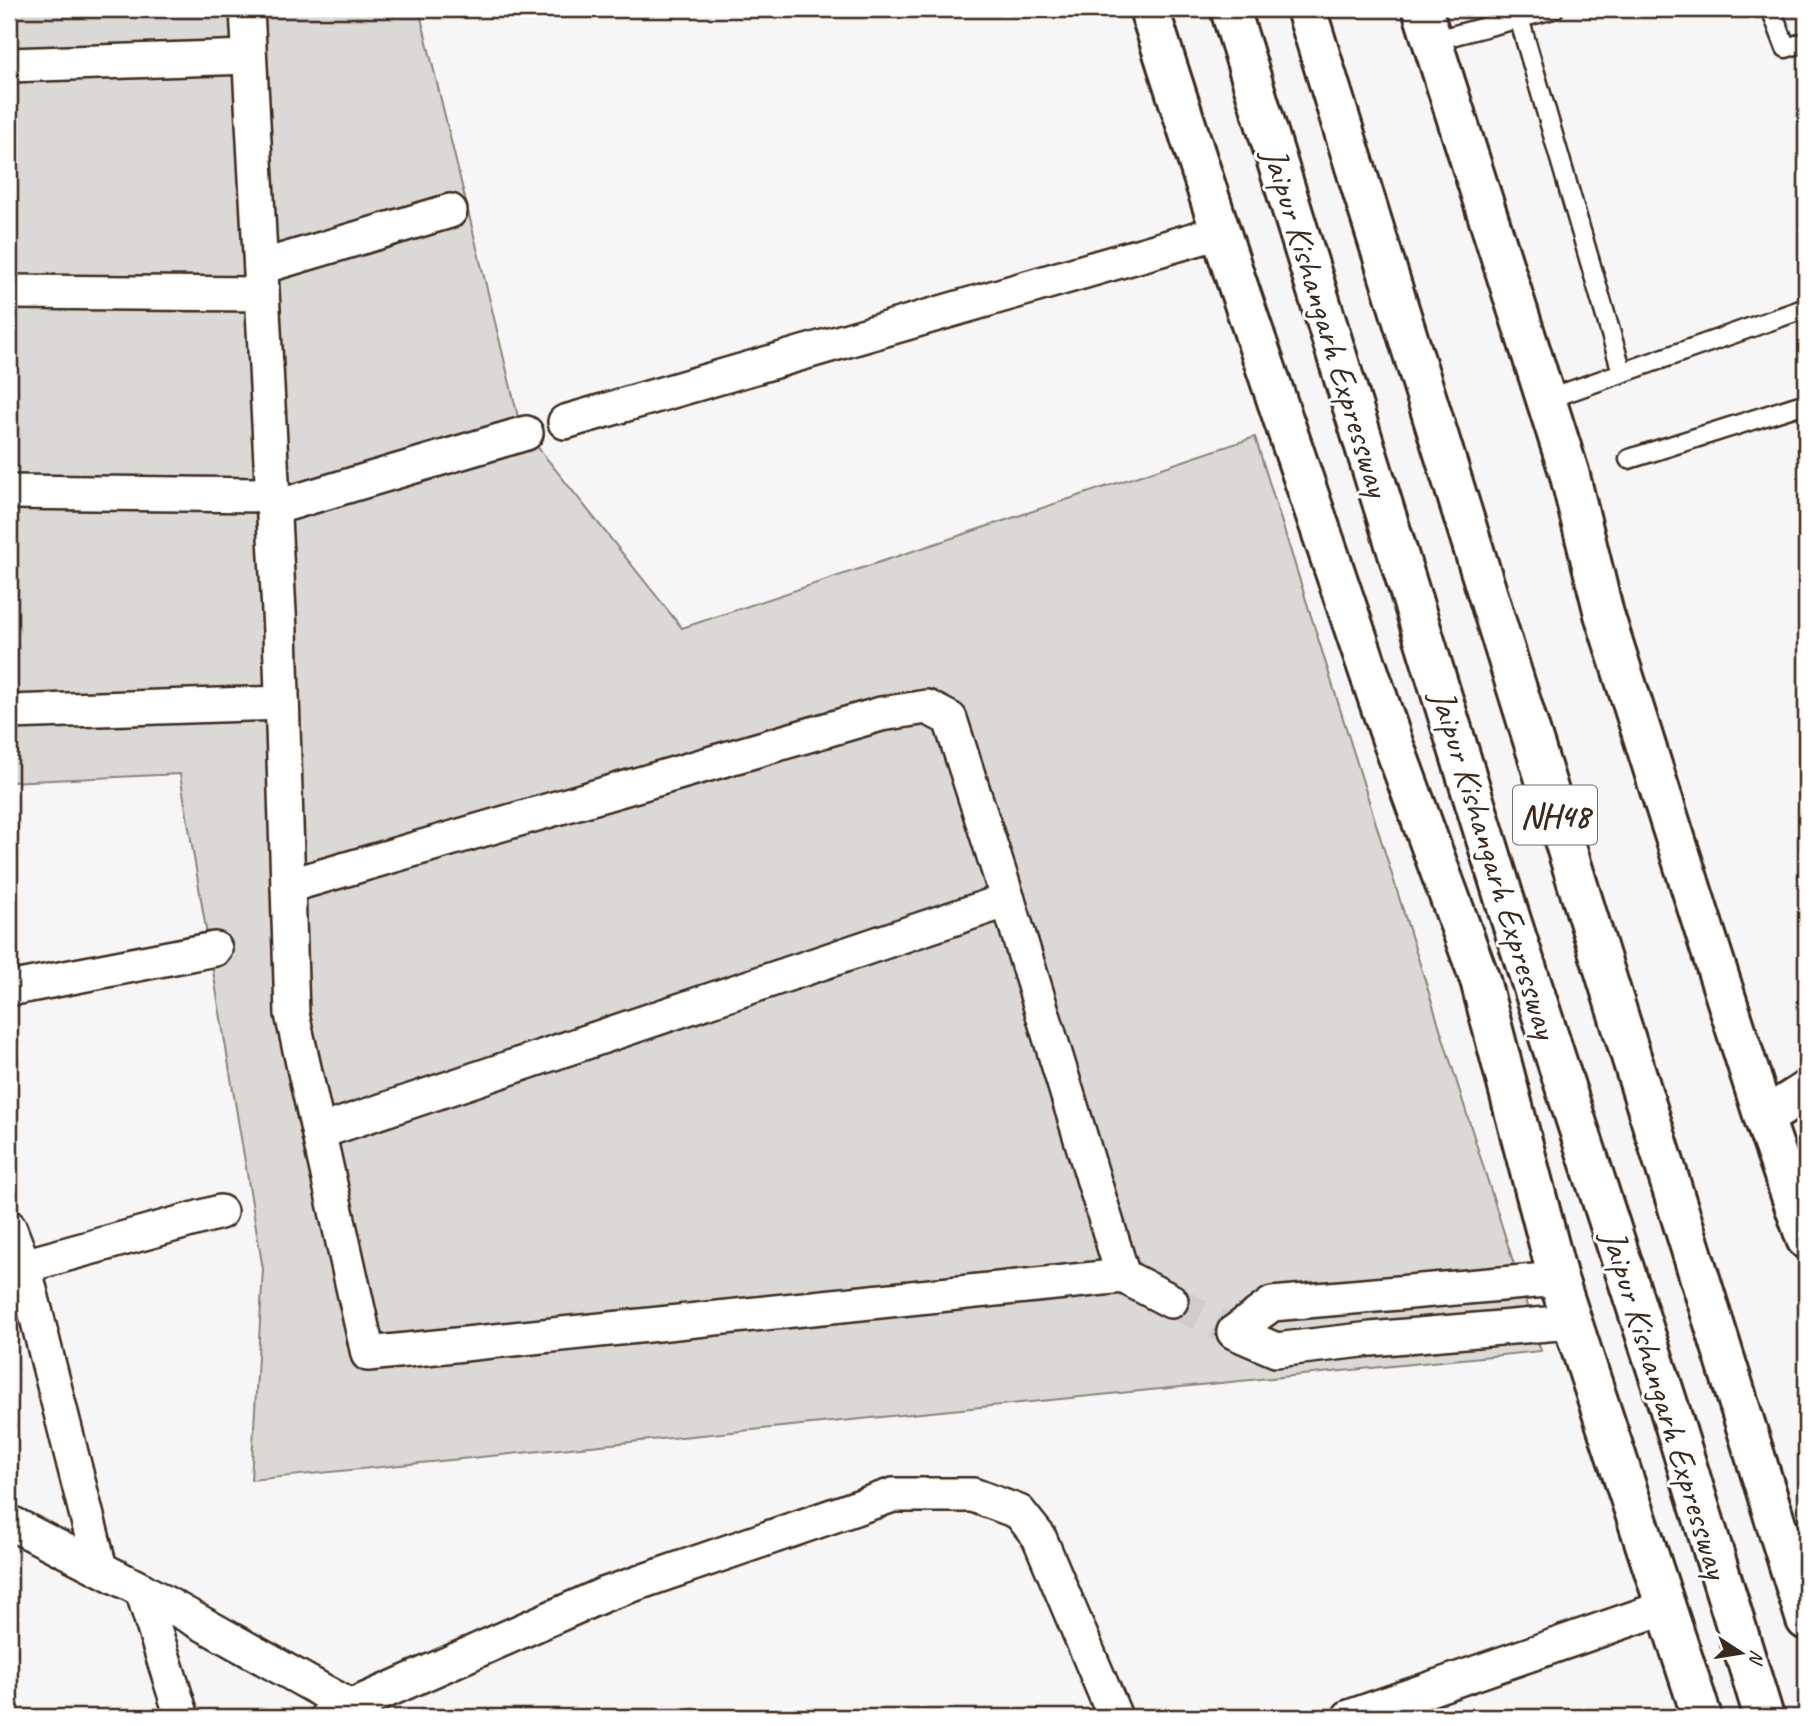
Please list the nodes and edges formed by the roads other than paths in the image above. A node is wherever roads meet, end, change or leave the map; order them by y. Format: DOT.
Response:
graph roads {
  1 [pos="247,9"];
  2 [pos="1149,9"];
  3 [pos="1230,9"];
  4 [pos="1306,9"];
  5 [pos="1554,9"];
  6 [pos="1771,9"];
  7 [pos="1519,18"];
  8 [pos="1427,25"];
  9 [pos="1806,41"];
  10 [pos="249,57"];
  11 [pos="9,65"];
  12 [pos="450,212"];
  13 [pos="1220,232"];
  14 [pos="262,281"];
  15 [pos="9,292"];
  16 [pos="1806,308"];
  17 [pos="1622,372"];
  18 [pos="1545,400"];
  19 [pos="1806,403"];
  20 [pos="565,422"];
  21 [pos="526,433"];
  22 [pos="1629,459"];
  23 [pos="9,492"];
  24 [pos="273,502"];
  25 [pos="282,703"];
  26 [pos="9,712"];
  27 [pos="289,886"];
  28 [pos="1008,900"];
  29 [pos="215,949"];
  30 [pos="9,989"];
  31 [pos="1806,1091"];
  32 [pos="1765,1118"];
  33 [pos="319,1132"];
  34 [pos="220,1212"];
  35 [pos="9,1227"];
  36 [pos="1806,1239"];
  37 [pos="24,1266"];
  38 [pos="1124,1276"];
  39 [pos="1558,1279"];
  40 [pos="1171,1301"];
  41 [pos="1571,1322"];
  42 [pos="9,1522"];
  43 [pos="100,1568"];
  44 [pos="142,1590"];
  45 [pos="1666,1607"];
  46 [pos="1806,1620"];
  47 [pos="348,1713"];
  48 [pos="182,1717"];
  49 [pos="1115,1717"];
  50 [pos="1349,1717"];
  51 [pos="1702,1717"];
  52 [pos="1763,1717"];
  1 -- 10 [label="street"];
  2 -- 13 [label="main road"];
  3 -- 52 [label="main road, Jaipur Kishangarh Expressway / NH48"];
  4 -- 46 [label="main road, Jaipur Kishangarh Expressway / NH48"];
  5 -- 7 [label="lane"];
  6 -- 9 [label="lane"];
  7 -- 8 [label="lane"];
  7 -- 17 [label="lane"];
  8 -- 18 [label="main road"];
  10 -- 11 [label="street"];
  10 -- 14 [label="street"];
  12 -- 14 [label="street"];
  13 -- 20 [label="street"];
  13 -- 39 [label="main road"];
  14 -- 15 [label="street"];
  14 -- 24 [label="street"];
  16 -- 17 [label="lane"];
  17 -- 18 [label="lane"];
  18 -- 32 [label="main road"];
  19 -- 22 [label="lane"];
  21 -- 24 [label="street"];
  23 -- 24 [label="street"];
  24 -- 25 [label="street"];
  25 -- 26 [label="street"];
  25 -- 27 [label="street"];
  27 -- 28 [label="street"];
  27 -- 33 [label="street"];
  28 -- 33 [label="street"];
  28 -- 38 [label="street"];
  29 -- 30 [label="street"];
  31 -- 32 [label="main road"];
  32 -- 36 [label="main road"];
  33 -- 38 [label="street"];
  34 -- 37 [label="street"];
  35 -- 37 [label="street"];
  37 -- 43 [label="street"];
  38 -- 40 [label="street"];
  39 -- 41 [label="main road"];
  39 -- 41 [label="street"];
  41 -- 45 [label="main road"];
  42 -- 43 [label="street"];
  43 -- 44 [label="street"];
  44 -- 47 [label="street"];
  44 -- 48 [label="street"];
  45 -- 50 [label="street"];
  45 -- 51 [label="main road"];
  47 -- 49 [label="street"];
}
